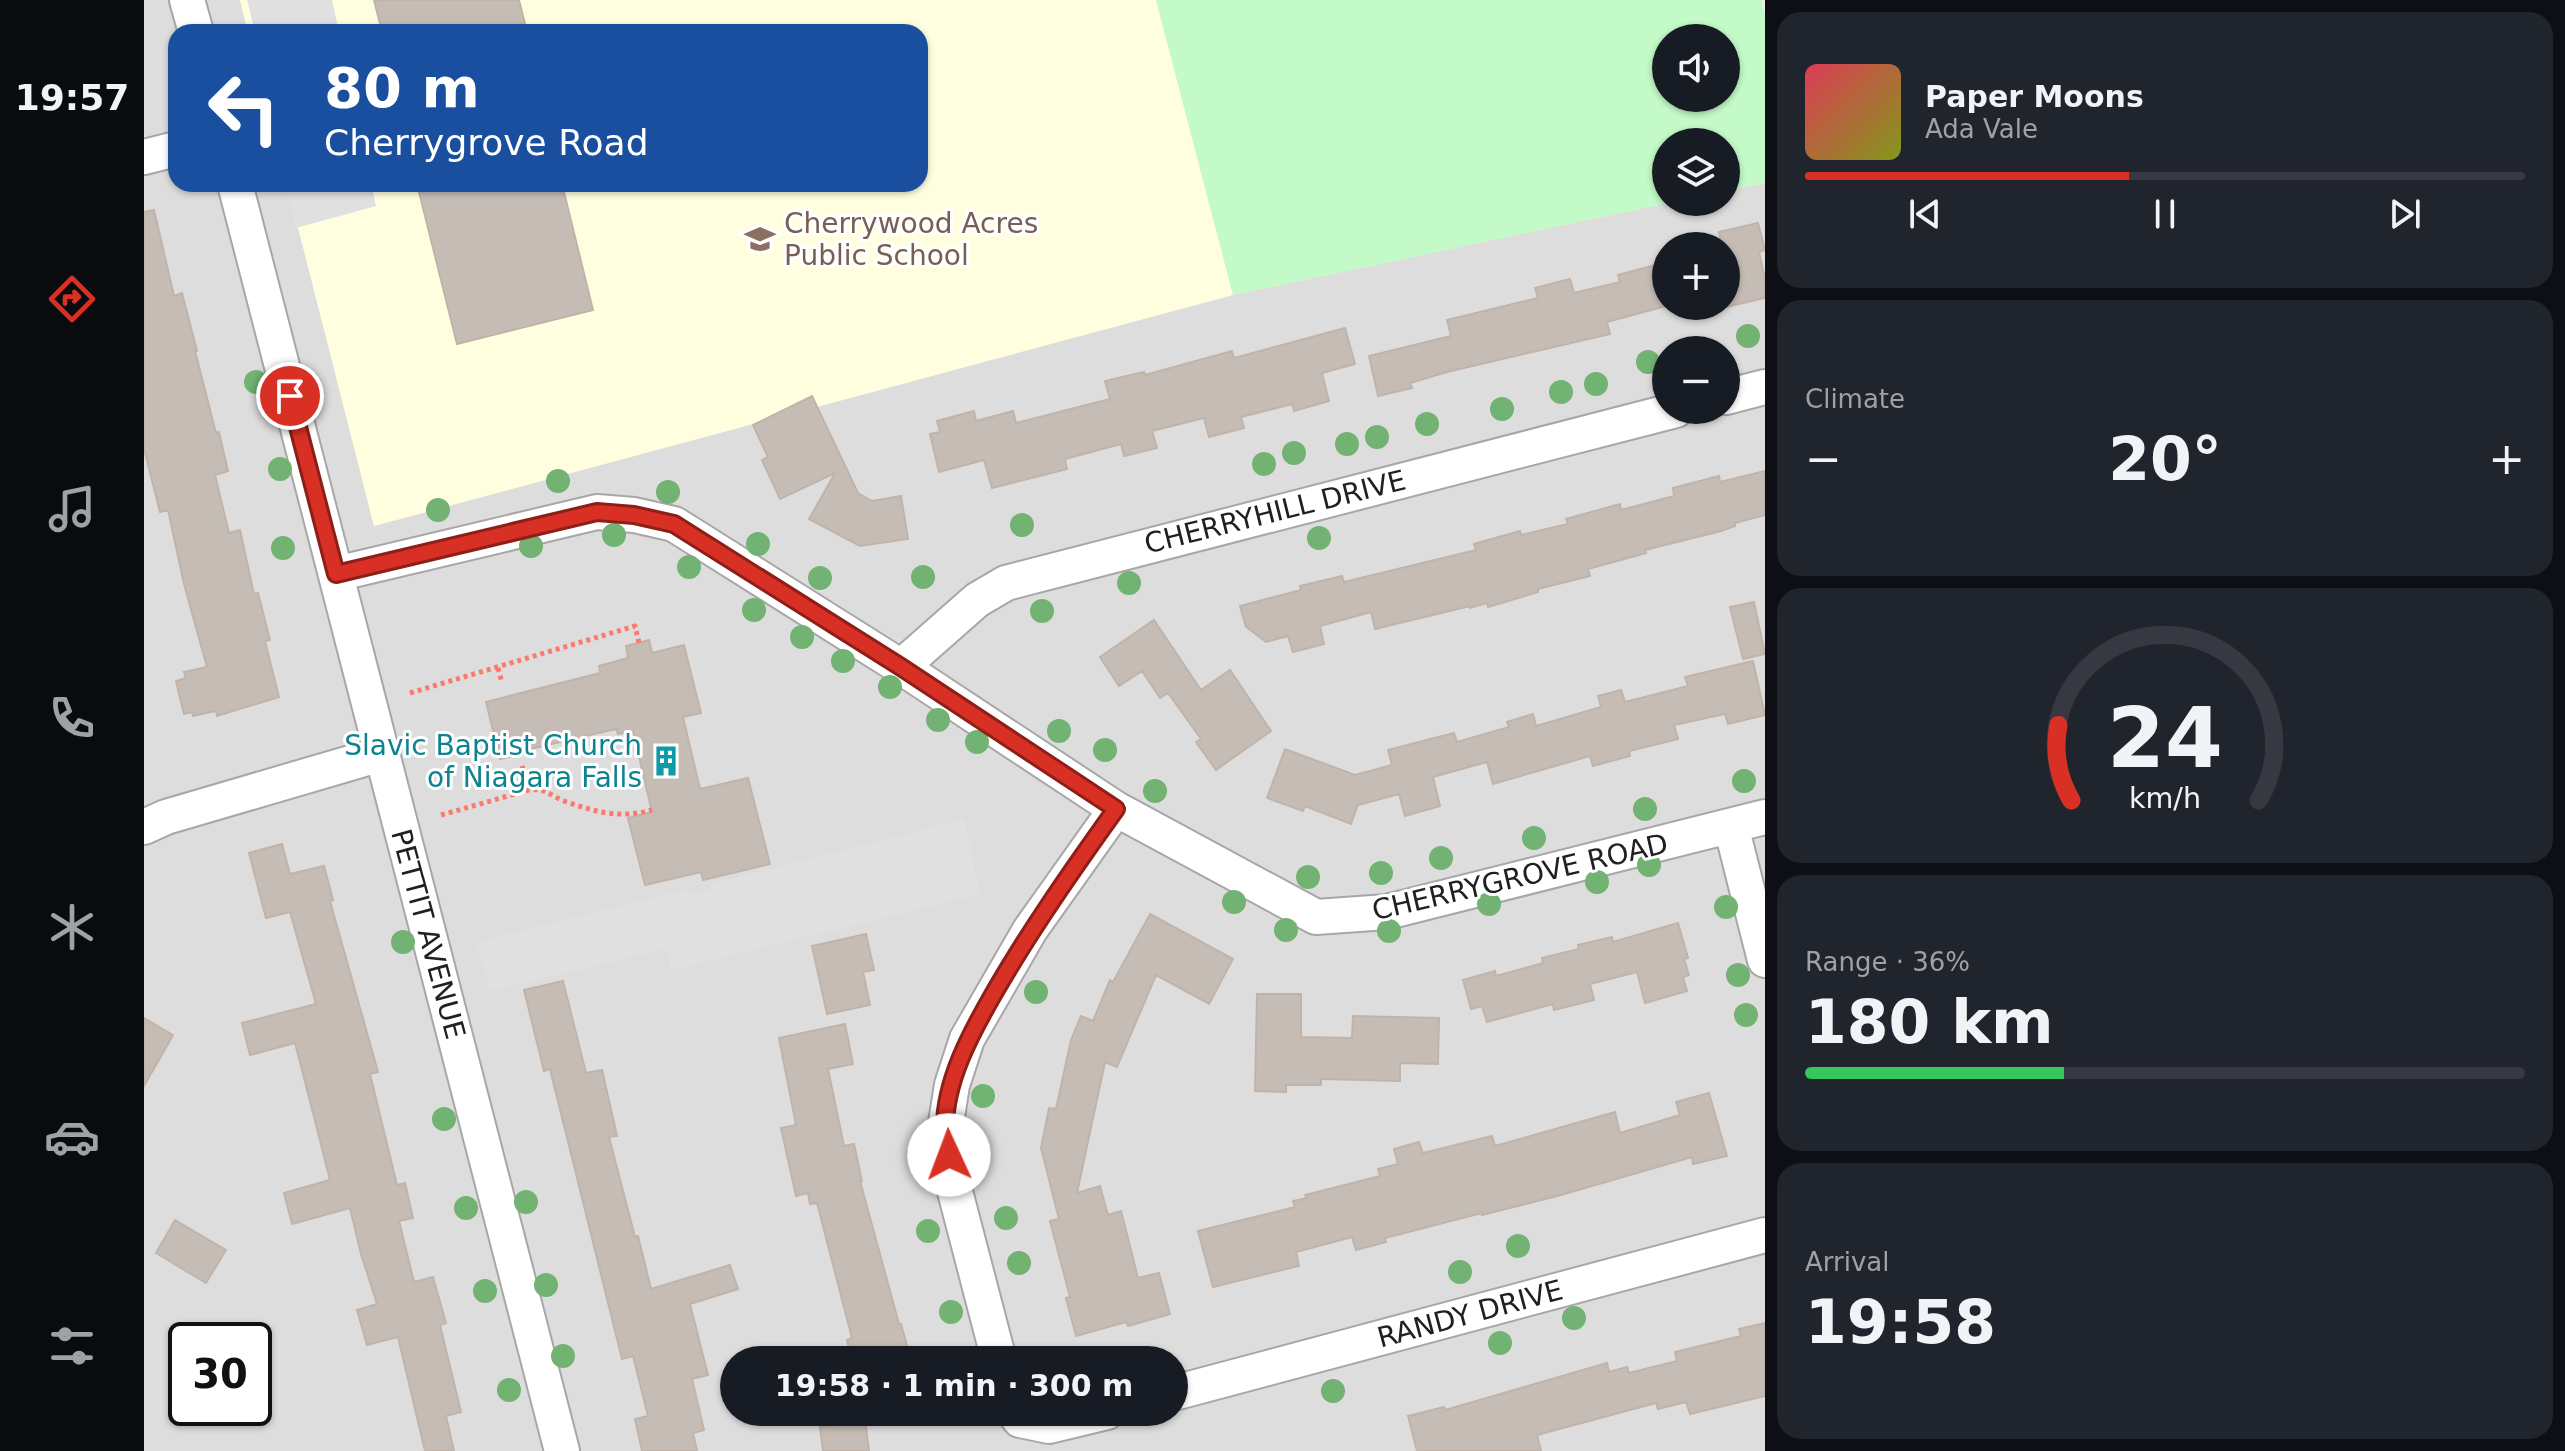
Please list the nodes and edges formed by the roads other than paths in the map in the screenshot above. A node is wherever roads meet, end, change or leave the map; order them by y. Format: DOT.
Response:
graph roads {
  1 [pos="187,0"];
  2 [pos="194,24"];
  3 [pos="168,151"];
  4 [pos="144,157"];
  5 [pos="237,192"];
  6 [pos="1765,387"];
  7 [pos="1740,393"];
  8 [pos="1652,416"];
  9 [pos="336,574"];
  10 [pos="901,667"];
  11 [pos="381,754"];
  12 [pos="1116,809"];
  13 [pos="1765,817"];
  14 [pos="1731,826"];
  15 [pos="144,827"];
  16 [pos="1765,960"];
  17 [pos="1765,1235"];
  18 [pos="995,1346"];
  19 [pos="1188,1389"];
  20 [pos="562,1451"];
  1 -- 2 [label="street"];
  3 -- 4 [label="street"];
  5 -- 9 [label="street, PETTIT AVENUE"];
  6 -- 7 [label="street"];
  8 -- 10 [label="street, CHERRYHILL DRIVE"];
  9 -- 10 [label="street, CHERRYGROVE ROAD"];
  9 -- 11 [label="street, PETTIT AVENUE"];
  10 -- 12 [label="street, CHERRYGROVE ROAD"];
  11 -- 15 [label="street"];
  11 -- 20 [label="street, PETTIT AVENUE"];
  12 -- 14 [label="street, CHERRYGROVE ROAD"];
  12 -- 18 [label="street"];
  13 -- 14 [label="street, CHERRYGROVE ROAD"];
  14 -- 16 [label="street"];
  17 -- 19 [label="street, RANDY DRIVE"];
}
